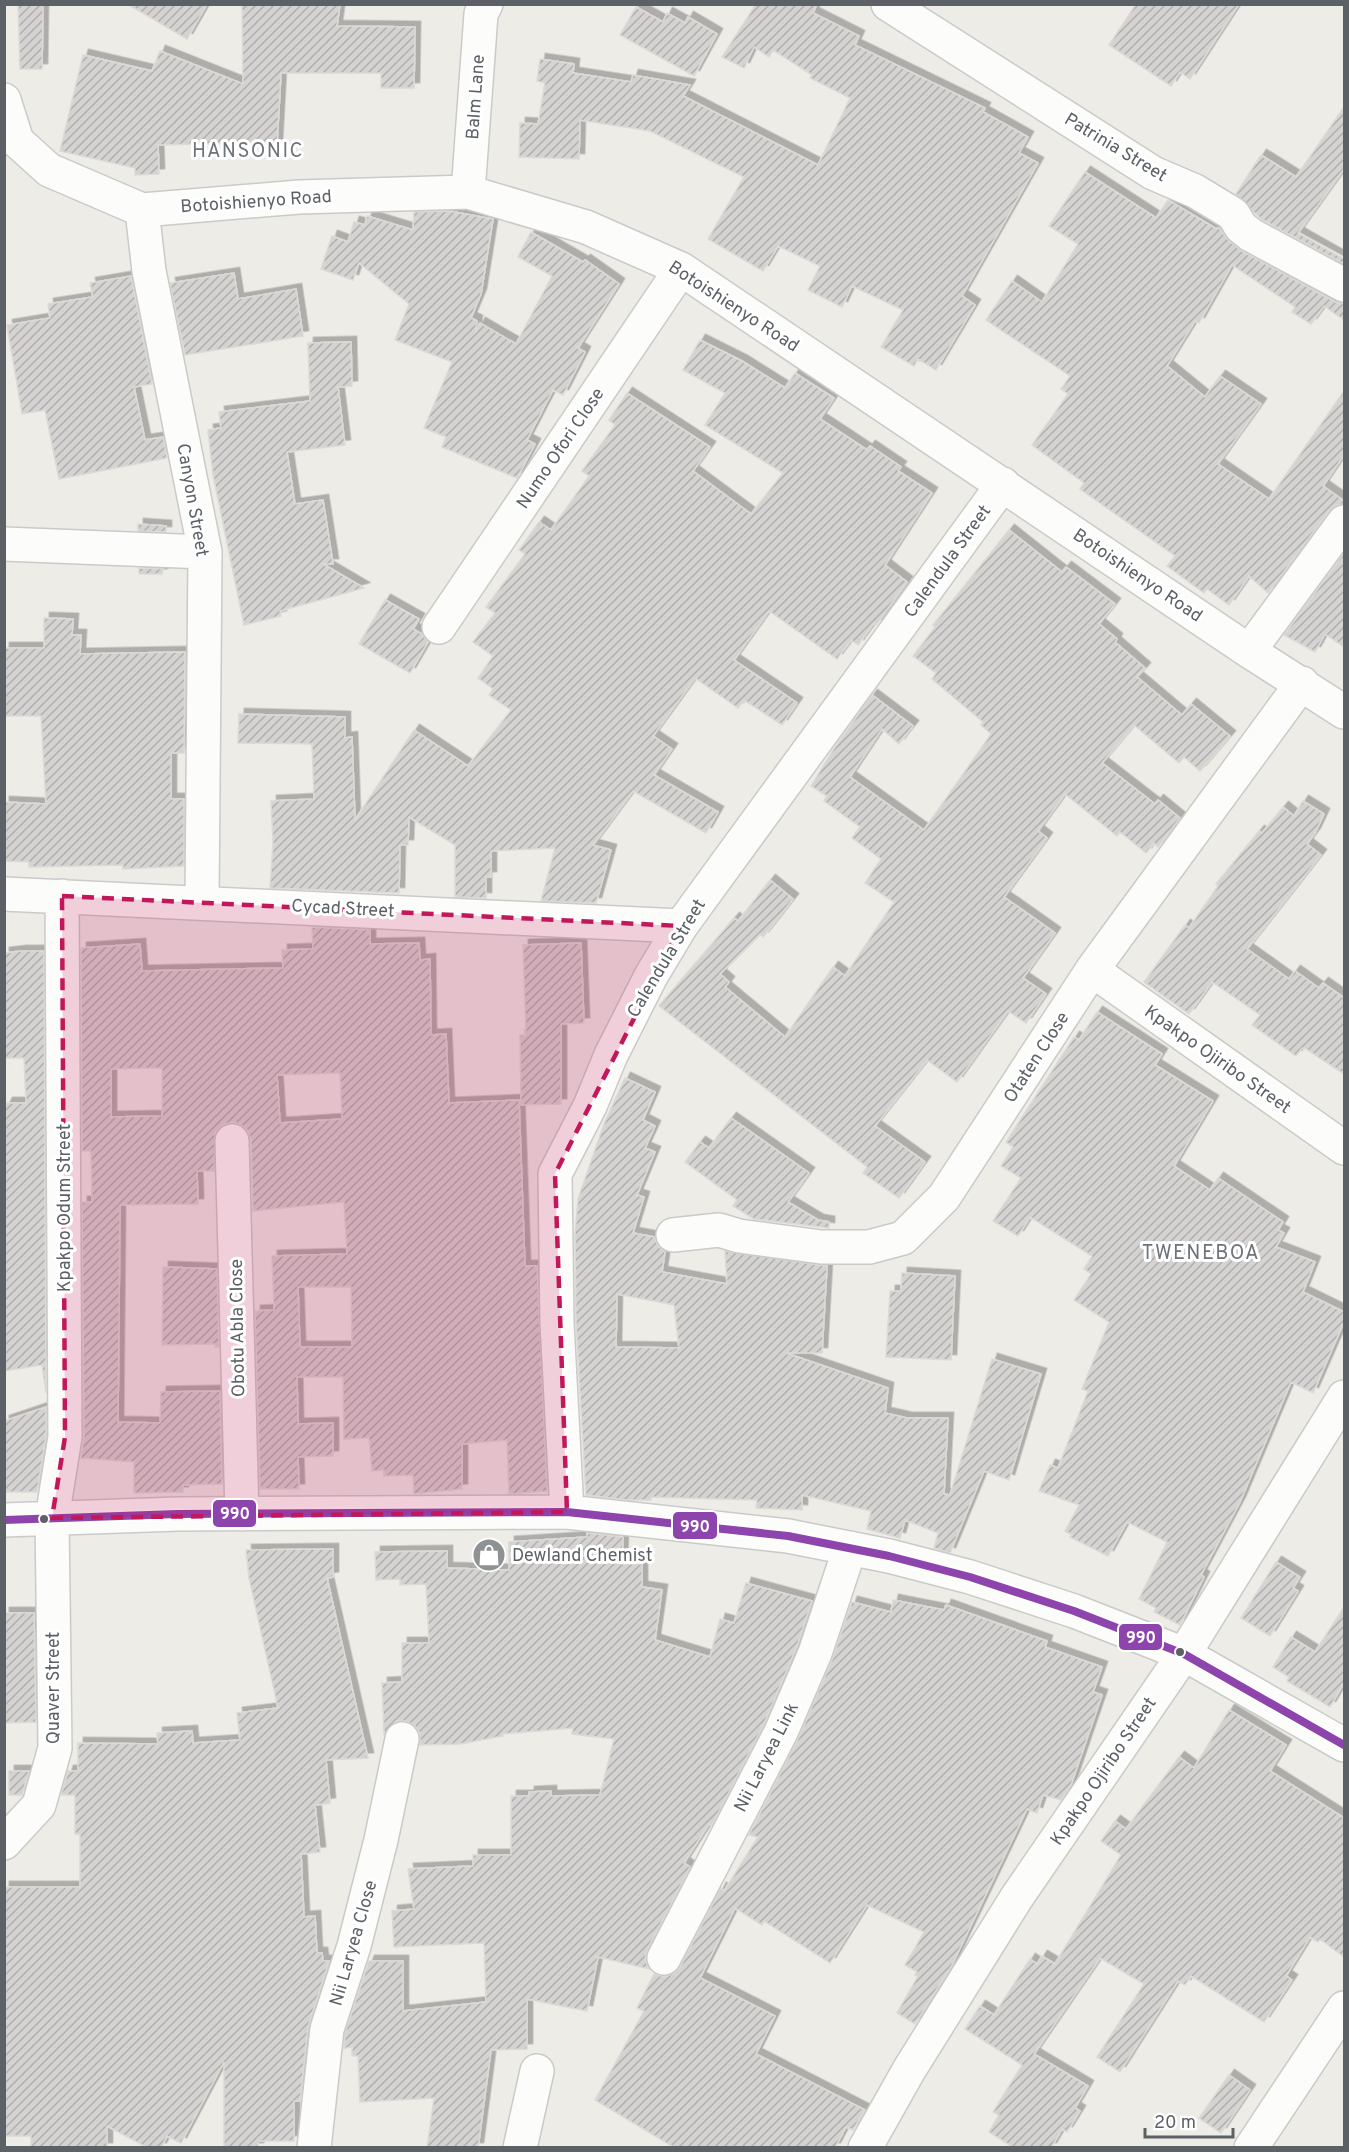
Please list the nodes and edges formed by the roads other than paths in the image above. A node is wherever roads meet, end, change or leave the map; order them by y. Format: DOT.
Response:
graph roads {
  1 [pos="888,4"];
  2 [pos="477,8"];
  3 [pos="4,89"];
  4 [pos="5,99"];
  5 [pos="468,192"];
  6 [pos="142,210"];
  7 [pos="681,269"];
  8 [pos="1344,285"];
  9 [pos="1003,484"];
  10 [pos="1344,522"];
  11 [pos="4,544"];
  12 [pos="205,552"];
  13 [pos="439,627"];
  14 [pos="1250,651"];
  15 [pos="1302,683"];
  16 [pos="1344,712"];
  17 [pos="4,894"];
  18 [pos="62,896"];
  19 [pos="202,902"];
  20 [pos="681,926"];
  21 [pos="1092,970"];
  22 [pos="232,1141"];
  23 [pos="1344,1148"];
  24 [pos="673,1235"];
  25 [pos="1344,1396"];
  26 [pos="567,1512"];
  27 [pos="242,1514"];
  28 [pos="52,1518"];
  29 [pos="4,1520"];
  30 [pos="850,1548"];
  31 [pos="1184,1654"];
  32 [pos="402,1739"];
  33 [pos="1344,1745"];
  34 [pos="4,1844"];
  35 [pos="664,1958"];
  36 [pos="1344,2008"];
  37 [pos="537,2071"];
  38 [pos="314,2148"];
  39 [pos="520,2148"];
  40 [pos="865,2148"];
  41 [pos="1251,2148"];
  1 -- 8 [label="street, Patrinia Street"];
  2 -- 5 [label="street, Balm Lane"];
  3 -- 4 [label="street, Botoishienyo Road"];
  4 -- 6 [label="street, Botoishienyo Road"];
  5 -- 6 [label="street, Botoishienyo Road"];
  5 -- 7 [label="street, Botoishienyo Road"];
  6 -- 12 [label="street, Canyon Street"];
  7 -- 9 [label="street, Botoishienyo Road"];
  7 -- 13 [label="street, Numo Ofori Close"];
  9 -- 14 [label="street, Botoishienyo Road"];
  9 -- 20 [label="street, Calendula Street"];
  10 -- 14 [label="street"];
  11 -- 12 [label="street"];
  12 -- 19 [label="street, Canyon Street"];
  14 -- 15 [label="street, Botoishienyo Road"];
  15 -- 16 [label="street, Botoishienyo Road"];
  15 -- 21 [label="street, Otaten Close"];
  17 -- 18 [label="street, Cycad Street"];
  18 -- 19 [label="street, Cycad Street"];
  18 -- 28 [label="street, Kpakpo Odum Street"];
  19 -- 20 [label="street, Cycad Street"];
  20 -- 26 [label="street, Calendula Street"];
  21 -- 23 [label="street, Kpakpo Ojiribo Street"];
  21 -- 24 [label="street, Otaten Close"];
  22 -- 27 [label="street, Obotu Abla Close"];
  25 -- 31 [label="street, Kpakpo Ojiribo Street"];
  26 -- 27 [label="street"];
  26 -- 30 [label="street"];
  27 -- 28 [label="street"];
  28 -- 29 [label="street"];
  28 -- 34 [label="street, Quaver Street"];
  30 -- 31 [label="street"];
  30 -- 35 [label="street, Nii Laryea Link"];
  31 -- 33 [label="street"];
  31 -- 40 [label="street, Kpakpo Ojiribo Street"];
  32 -- 38 [label="street, Nii Laryea Close"];
  36 -- 41 [label="street"];
  37 -- 39 [label="street"];
}
